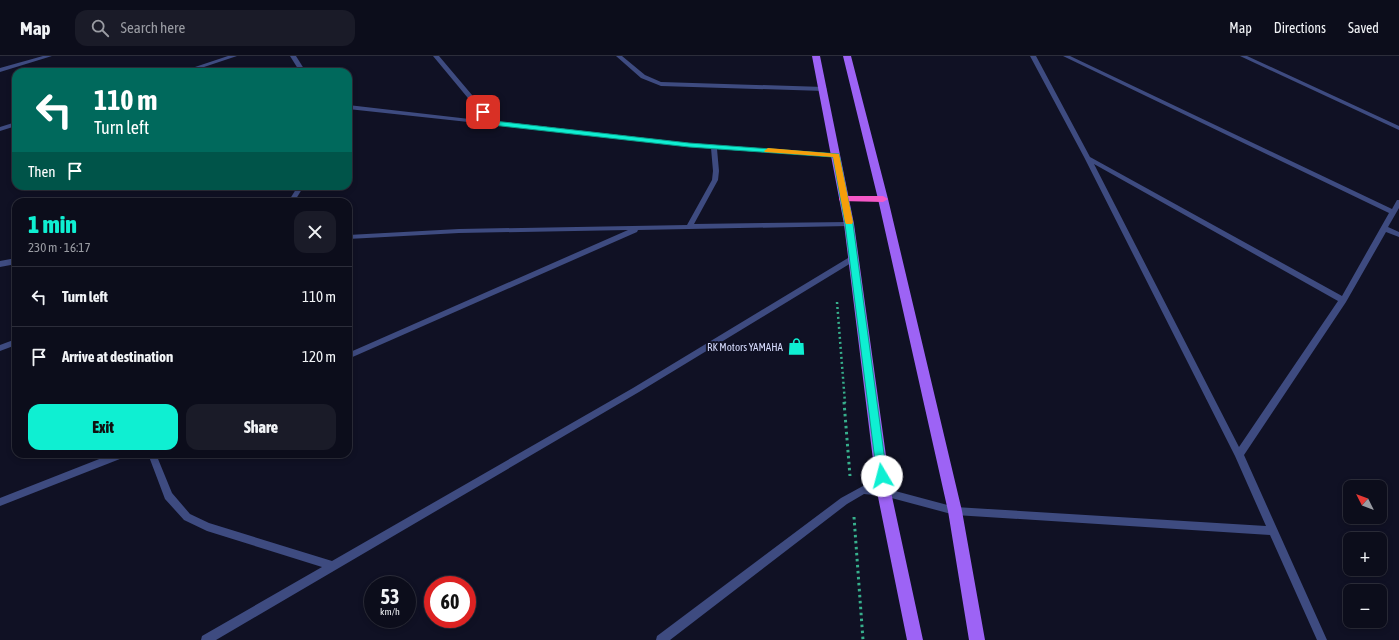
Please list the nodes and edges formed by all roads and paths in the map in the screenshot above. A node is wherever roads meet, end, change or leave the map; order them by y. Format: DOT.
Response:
graph roads {
  1 [pos="49,56"];
  2 [pos="234,56"];
  3 [pos="293,56"];
  4 [pos="436,56"];
  5 [pos="618,56"];
  6 [pos="816,56"];
  7 [pos="847,56"];
  8 [pos="1033,56"];
  9 [pos="1066,56"];
  10 [pos="1243,56"];
  11 [pos="196,68"];
  12 [pos="300,68"];
  13 [pos="0,70"];
  14 [pos="824,89"];
  15 [pos="352,107"];
  16 [pos="492,123"];
  17 [pos="12,125"];
  18 [pos="1399,128"];
  19 [pos="0,129"];
  20 [pos="714,147"];
  21 [pos="836,155"];
  22 [pos="1087,157"];
  23 [pos="883,198"];
  24 [pos="844,199"];
  25 [pos="1399,202"];
  26 [pos="1392,212"];
  27 [pos="849,224"];
  28 [pos="689,227"];
  29 [pos="638,228"];
  30 [pos="1384,228"];
  31 [pos="1399,235"];
  32 [pos="352,237"];
  33 [pos="853,258"];
  34 [pos="12,262"];
  35 [pos="0,264"];
  36 [pos="837,299"];
  37 [pos="1343,300"];
  38 [pos="12,344"];
  39 [pos="0,348"];
  40 [pos="352,354"];
  41 [pos="1239,455"];
  42 [pos="112,458"];
  43 [pos="154,458"];
  44 [pos="851,482"];
  45 [pos="884,492"];
  46 [pos="0,502"];
  47 [pos="955,511"];
  48 [pos="853,513"];
  49 [pos="1273,531"];
  50 [pos="332,566"];
  51 [pos="206,640"];
  52 [pos="661,640"];
  53 [pos="863,640"];
  54 [pos="915,640"];
  55 [pos="978,640"];
  56 [pos="1322,640"];
  1 -- 13 [label="street"];
  2 -- 11 [label="street"];
  3 -- 12 [label="street"];
  4 -- 16 [label="street"];
  5 -- 14 [label="street"];
  6 -- 14 [label="main road"];
  7 -- 23 [label="main road"];
  8 -- 22 [label="street"];
  9 -- 26 [label="street"];
  10 -- 18 [label="street"];
  14 -- 21 [label="main road"];
  15 -- 16 [label="street"];
  16 -- 20 [label="street"];
  17 -- 19 [label="street"];
  20 -- 21 [label="street"];
  20 -- 28 [label="street"];
  21 -- 24 [label="main road"];
  22 -- 37 [label="street"];
  22 -- 41 [label="street"];
  23 -- 24 [label="highway"];
  23 -- 47 [label="main road"];
  24 -- 27 [label="main road"];
  25 -- 26 [label="street"];
  26 -- 30 [label="street"];
  27 -- 28 [label="street"];
  27 -- 33 [label="main road"];
  28 -- 29 [label="street"];
  29 -- 32 [label="street"];
  29 -- 40 [label="street"];
  30 -- 31 [label="street"];
  30 -- 37 [label="street"];
  33 -- 45 [label="main road"];
  33 -- 50 [label="street"];
  34 -- 35 [label="street"];
  36 -- 44 [label="path"];
  37 -- 41 [label="street"];
  38 -- 39 [label="street"];
  41 -- 49 [label="street"];
  42 -- 46 [label="street"];
  43 -- 50 [label="street"];
  45 -- 47 [label="street"];
  45 -- 52 [label="street"];
  45 -- 54 [label="main road"];
  47 -- 49 [label="street"];
  47 -- 55 [label="main road"];
  48 -- 53 [label="path"];
  49 -- 56 [label="street"];
  50 -- 51 [label="street"];
}
